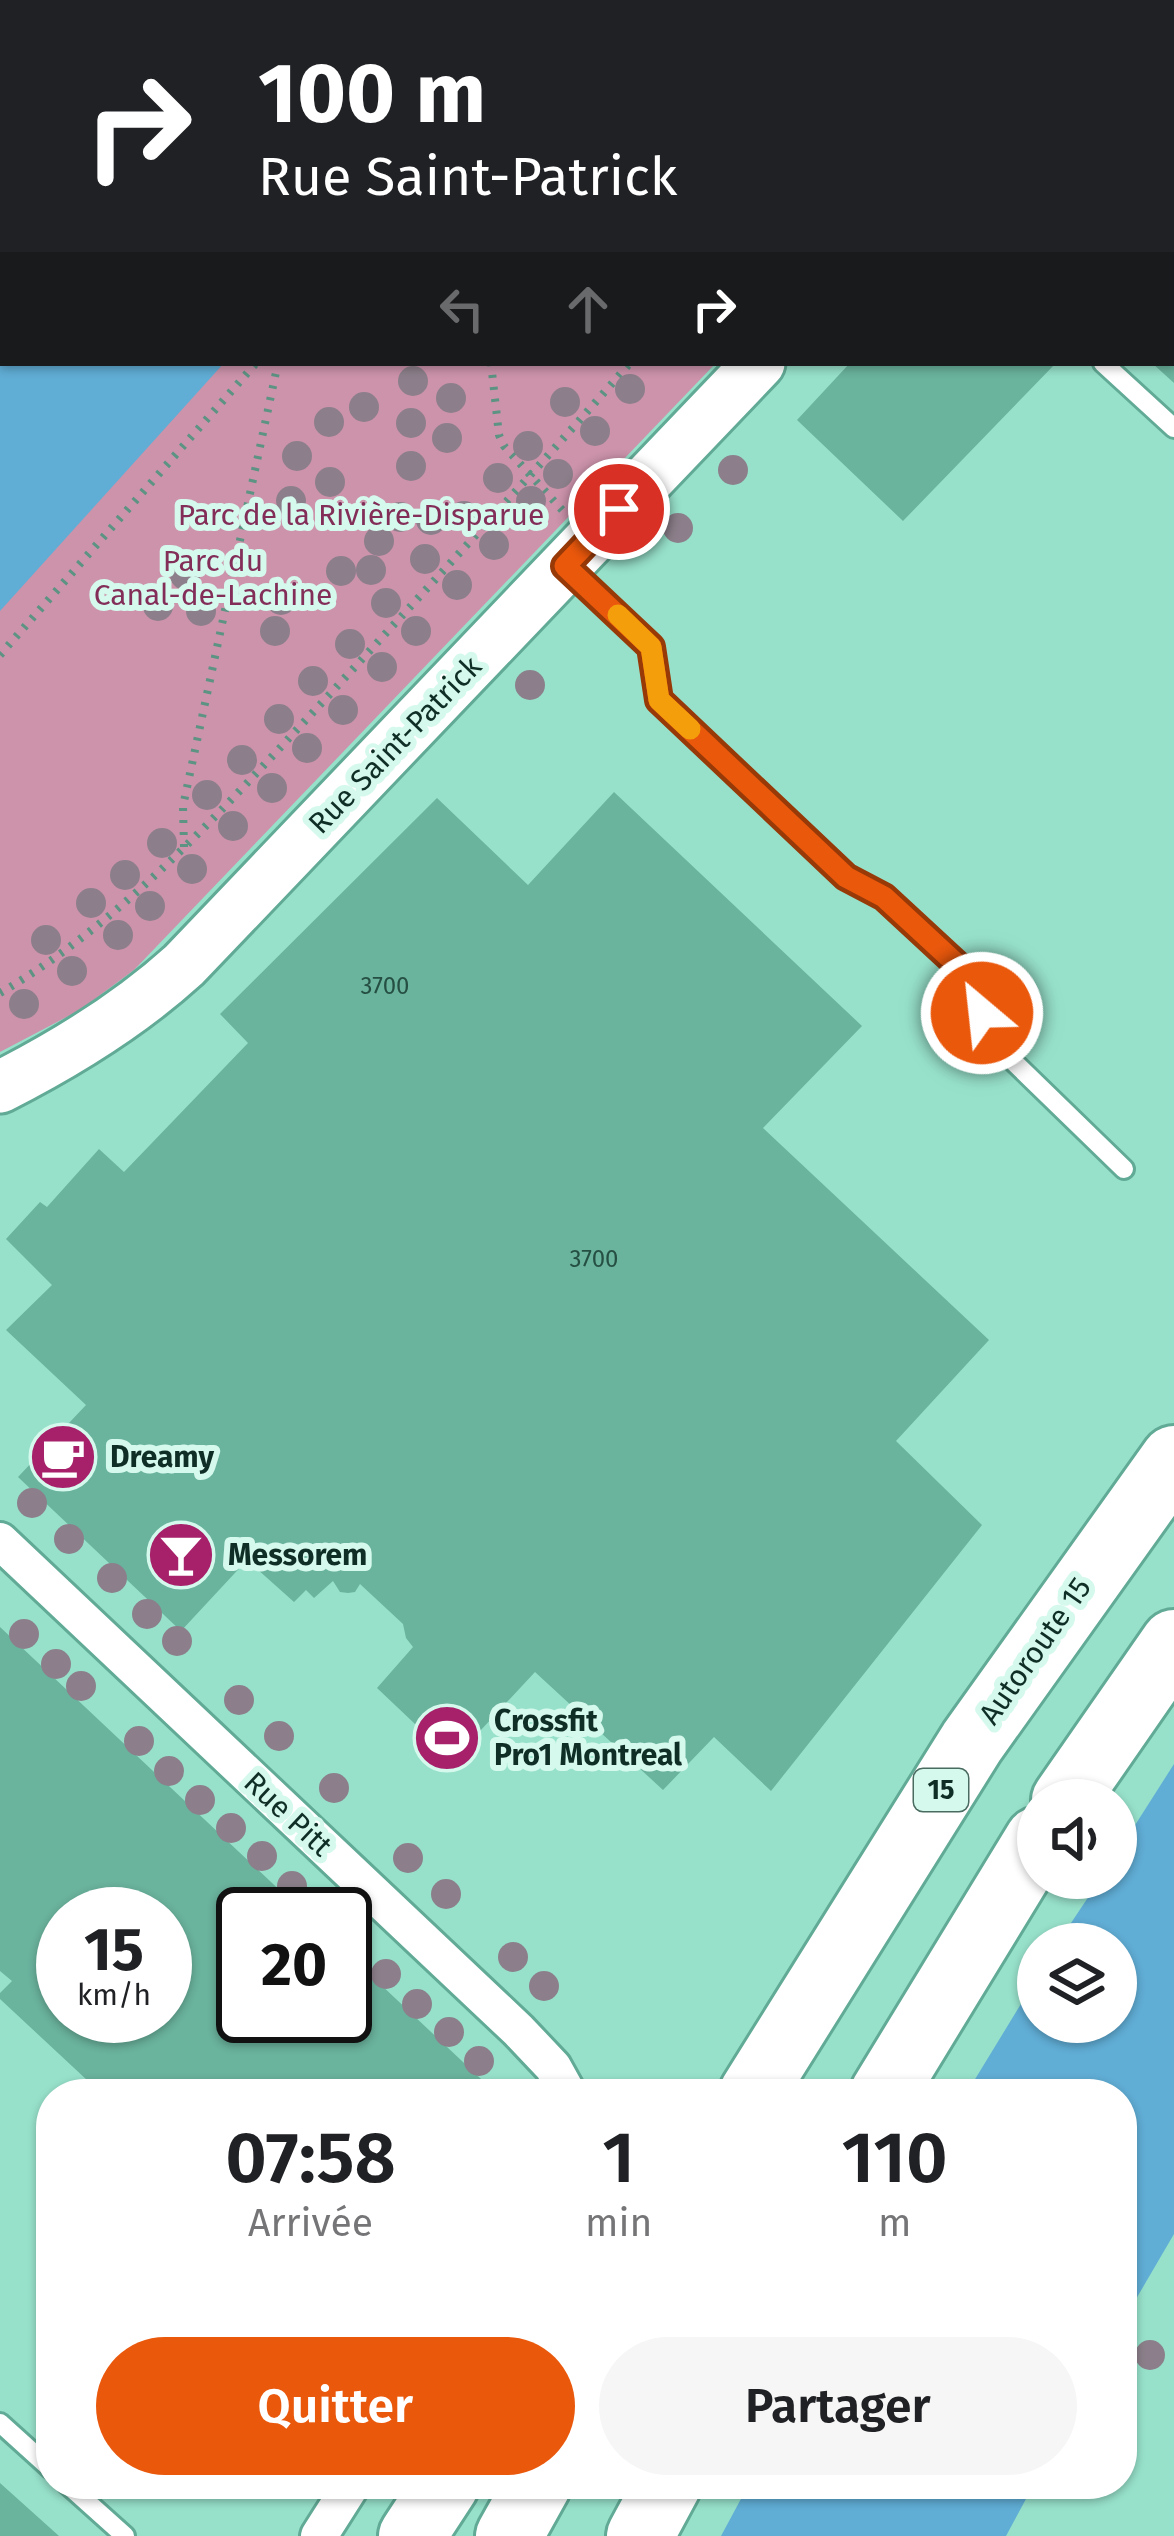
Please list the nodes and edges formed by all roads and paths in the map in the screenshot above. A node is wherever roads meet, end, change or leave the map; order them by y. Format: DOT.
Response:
graph roads {
  1 [pos="253,366"];
  2 [pos="277,366"];
  3 [pos="491,366"];
  4 [pos="627,366"];
  5 [pos="756,366"];
  6 [pos="1106,366"];
  7 [pos="1174,428"];
  8 [pos="530,477"];
  9 [pos="567,542"];
  10 [pos="0,656"];
  11 [pos="184,847"];
  12 [pos="0,993"];
  13 [pos="0,1088"];
  14 [pos="1124,1168"];
  15 [pos="1174,1459"];
  16 [pos="0,1541"];
  17 [pos="1174,1643"];
  18 [pos="1080,1779"];
  19 [pos="1017,1874"];
  20 [pos="560,2079"];
  21 [pos="761,2079"];
  22 [pos="892,2079"];
  23 [pos="0,2423"];
  24 [pos="36,2456"];
  25 [pos="84,2499"];
  26 [pos="342,2499"];
  27 [pos="436,2499"];
  28 [pos="530,2499"];
  29 [pos="660,2499"];
  30 [pos="674,2499"];
  31 [pos="125,2536"];
  32 [pos="319,2536"];
  33 [pos="412,2536"];
  34 [pos="509,2536"];
  35 [pos="640,2536"];
  36 [pos="660,2536"];
  1 -- 10 [label="path"];
  2 -- 11 [label="path"];
  3 -- 8 [label="path"];
  4 -- 8 [label="path"];
  5 -- 9 [label="main road, Rue Saint-Patrick"];
  6 -- 7 [label="lane"];
  8 -- 9 [label="path"];
  8 -- 11 [label="path"];
  9 -- 13 [label="main road, Rue Saint-Patrick"];
  9 -- 14 [label="lane"];
  11 -- 12 [label="path"];
  15 -- 21 [label="highway, Autoroute 15 / 15"];
  16 -- 20 [label="street, Rue Pitt"];
  17 -- 18 [label="highway"];
  19 -- 22 [label="highway"];
  23 -- 24 [label="lane"];
  25 -- 31 [label="lane"];
  26 -- 32 [label="street"];
  27 -- 33 [label="highway"];
  28 -- 34 [label="highway"];
  29 -- 35 [label="highway"];
  30 -- 36 [label="highway"];
}
